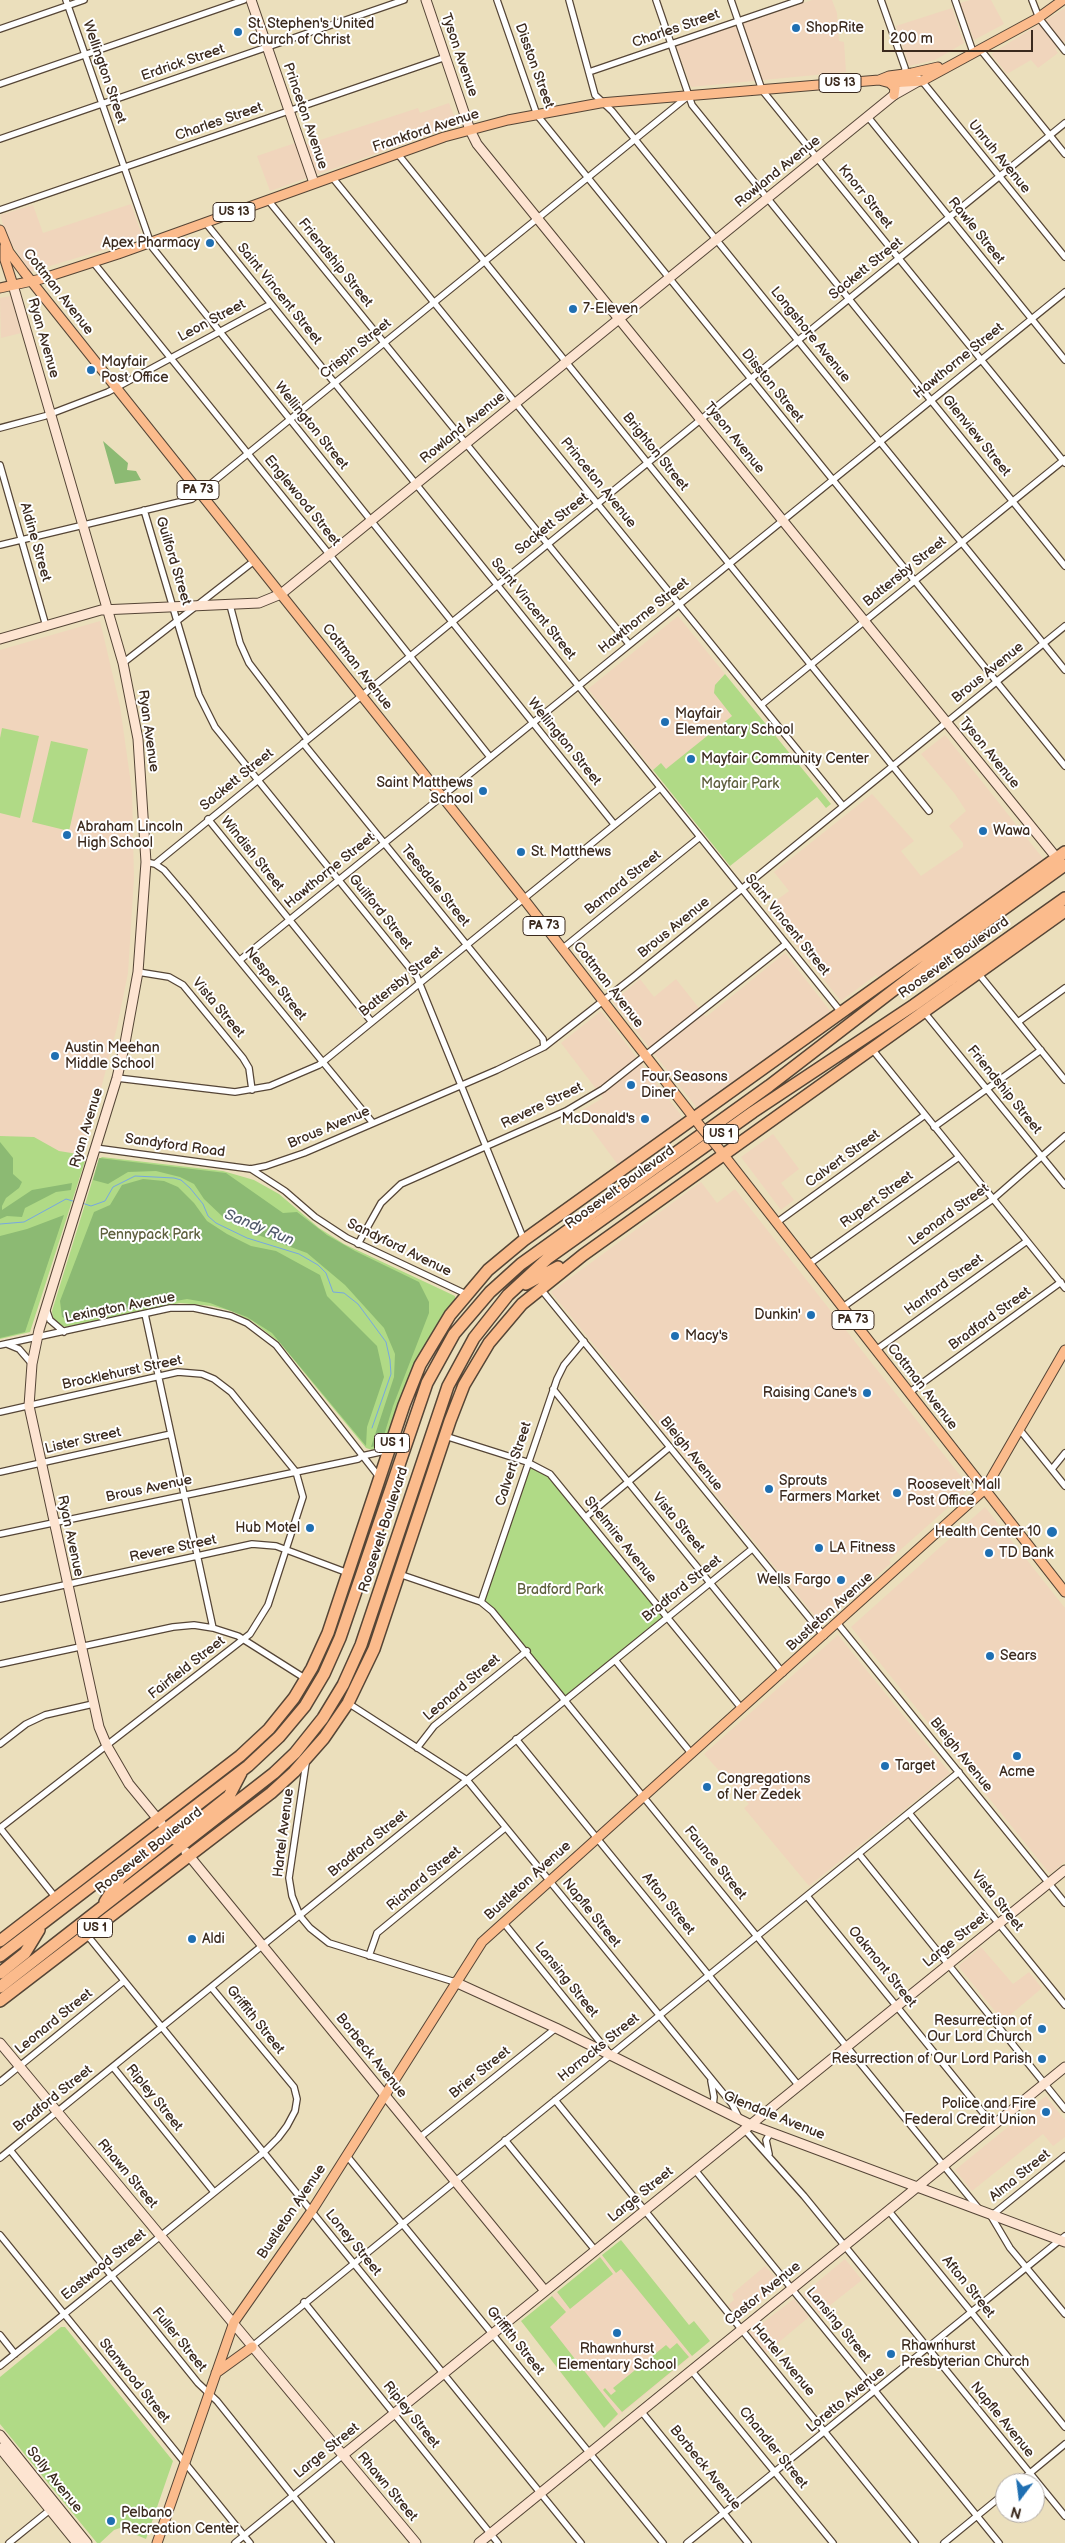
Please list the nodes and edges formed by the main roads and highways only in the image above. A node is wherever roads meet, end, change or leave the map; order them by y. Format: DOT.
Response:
graph roads {
  1 [pos="1063,0"];
  2 [pos="953,63"];
  3 [pos="908,76"];
  4 [pos="879,80"];
  5 [pos="890,83"];
  6 [pos="894,95"];
  7 [pos="0,230"];
  8 [pos="4,243"];
  9 [pos="31,281"];
  10 [pos="13,286"];
  11 [pos="0,288"];
  12 [pos="1063,862"];
  13 [pos="1065,898"];
  14 [pos="1065,911"];
  15 [pos="1029,923"];
  16 [pos="978,973"];
  17 [pos="871,1007"];
  18 [pos="814,1033"];
  19 [pos="698,1123"];
  20 [pos="723,1155"];
  21 [pos="583,1254"];
  22 [pos="508,1295"];
  23 [pos="1065,1350"];
  24 [pos="420,1467"];
  25 [pos="984,1489"];
  26 [pos="414,1529"];
  27 [pos="356,1549"];
  28 [pos="1063,1587"];
  29 [pos="354,1598"];
  30 [pos="174,1837"];
  31 [pos="67,1905"];
  32 [pos="119,1910"];
  33 [pos="47,1921"];
  34 [pos="25,1922"];
  35 [pos="77,1926"];
  36 [pos="0,1941"];
  37 [pos="0,1956"];
  38 [pos="0,1973"];
  39 [pos="0,1987"];
  40 [pos="0,2001"];
  41 [pos="254,2345"];
  42 [pos="216,2373"];
  43 [pos="156,2543"];
  1 -- 2 [label="main road, Frankford Avenue / US 13"];
  2 -- 3 [label="main road, Frankford Avenue / US 13"];
  2 -- 3 [label="main road, Frankford Avenue / US 13"];
  3 -- 4 [label="main road, Frankford Avenue / US 13"];
  3 -- 5 [label="main road, Frankford Avenue / US 13"];
  4 -- 5 [label="main road, Frankford Avenue / US 13"];
  4 -- 9 [label="main road, Frankford Avenue / US 13"];
  5 -- 6 [label="main road"];
  7 -- 8 [label="main road, Cottman Avenue / PA 73"];
  8 -- 9 [label="main road, Cottman Avenue / PA 73"];
  8 -- 10 [label="main road"];
  9 -- 10 [label="main road, Frankford Avenue / US 13"];
  9 -- 19 [label="main road, Cottman Avenue / PA 73"];
  10 -- 11 [label="main road, Frankford Avenue / US 13"];
  12 -- 17 [label="highway, Roosevelt Boulevard / US 1"];
  12 -- 18 [label="highway, Roosevelt Boulevard / US 1"];
  13 -- 15 [label="highway, Roosevelt Boulevard / US 1"];
  14 -- 16 [label="highway, Roosevelt Boulevard / US 1"];
  15 -- 16 [label="highway"];
  15 -- 22 [label="highway, Roosevelt Boulevard / US 1"];
  16 -- 20 [label="highway, Roosevelt Boulevard / US 1"];
  17 -- 18 [label="highway"];
  17 -- 29 [label="highway, Roosevelt Boulevard / US 1"];
  18 -- 19 [label="highway, Roosevelt Boulevard / US 1"];
  19 -- 20 [label="main road, Cottman Avenue / PA 73, bridge"];
  19 -- 27 [label="highway, Roosevelt Boulevard / US 1"];
  20 -- 21 [label="highway, Roosevelt Boulevard / US 1"];
  20 -- 25 [label="main road, Cottman Avenue / PA 73"];
  21 -- 22 [label="highway"];
  21 -- 26 [label="highway, Roosevelt Boulevard / US 1"];
  22 -- 24 [label="highway, Roosevelt Boulevard / US 1"];
  23 -- 25 [label="main road, Bustleton Avenue"];
  24 -- 26 [label="highway"];
  24 -- 30 [label="highway, Roosevelt Boulevard / US 1"];
  25 -- 28 [label="main road, Cottman Avenue / PA 73"];
  25 -- 42 [label="main road, Bustleton Avenue"];
  26 -- 32 [label="highway, Roosevelt Boulevard / US 1"];
  27 -- 29 [label="highway"];
  27 -- 34 [label="highway, Roosevelt Boulevard / US 1"];
  29 -- 30 [label="highway, Roosevelt Boulevard / US 1"];
  30 -- 31 [label="highway, Roosevelt Boulevard / US 1"];
  30 -- 35 [label="highway, Roosevelt Boulevard / US 1"];
  31 -- 33 [label="highway, Roosevelt Boulevard / US 1"];
  31 -- 34 [label="highway"];
  32 -- 35 [label="highway"];
  32 -- 40 [label="highway, Roosevelt Boulevard / US 1"];
  33 -- 37 [label="highway, Roosevelt Boulevard / US 1"];
  33 -- 38 [label="highway"];
  34 -- 36 [label="highway, Roosevelt Boulevard / US 1"];
  35 -- 39 [label="highway, Roosevelt Boulevard / US 1"];
  41 -- 42 [label="main road"];
  42 -- 43 [label="main road, Bustleton Avenue"];
}
